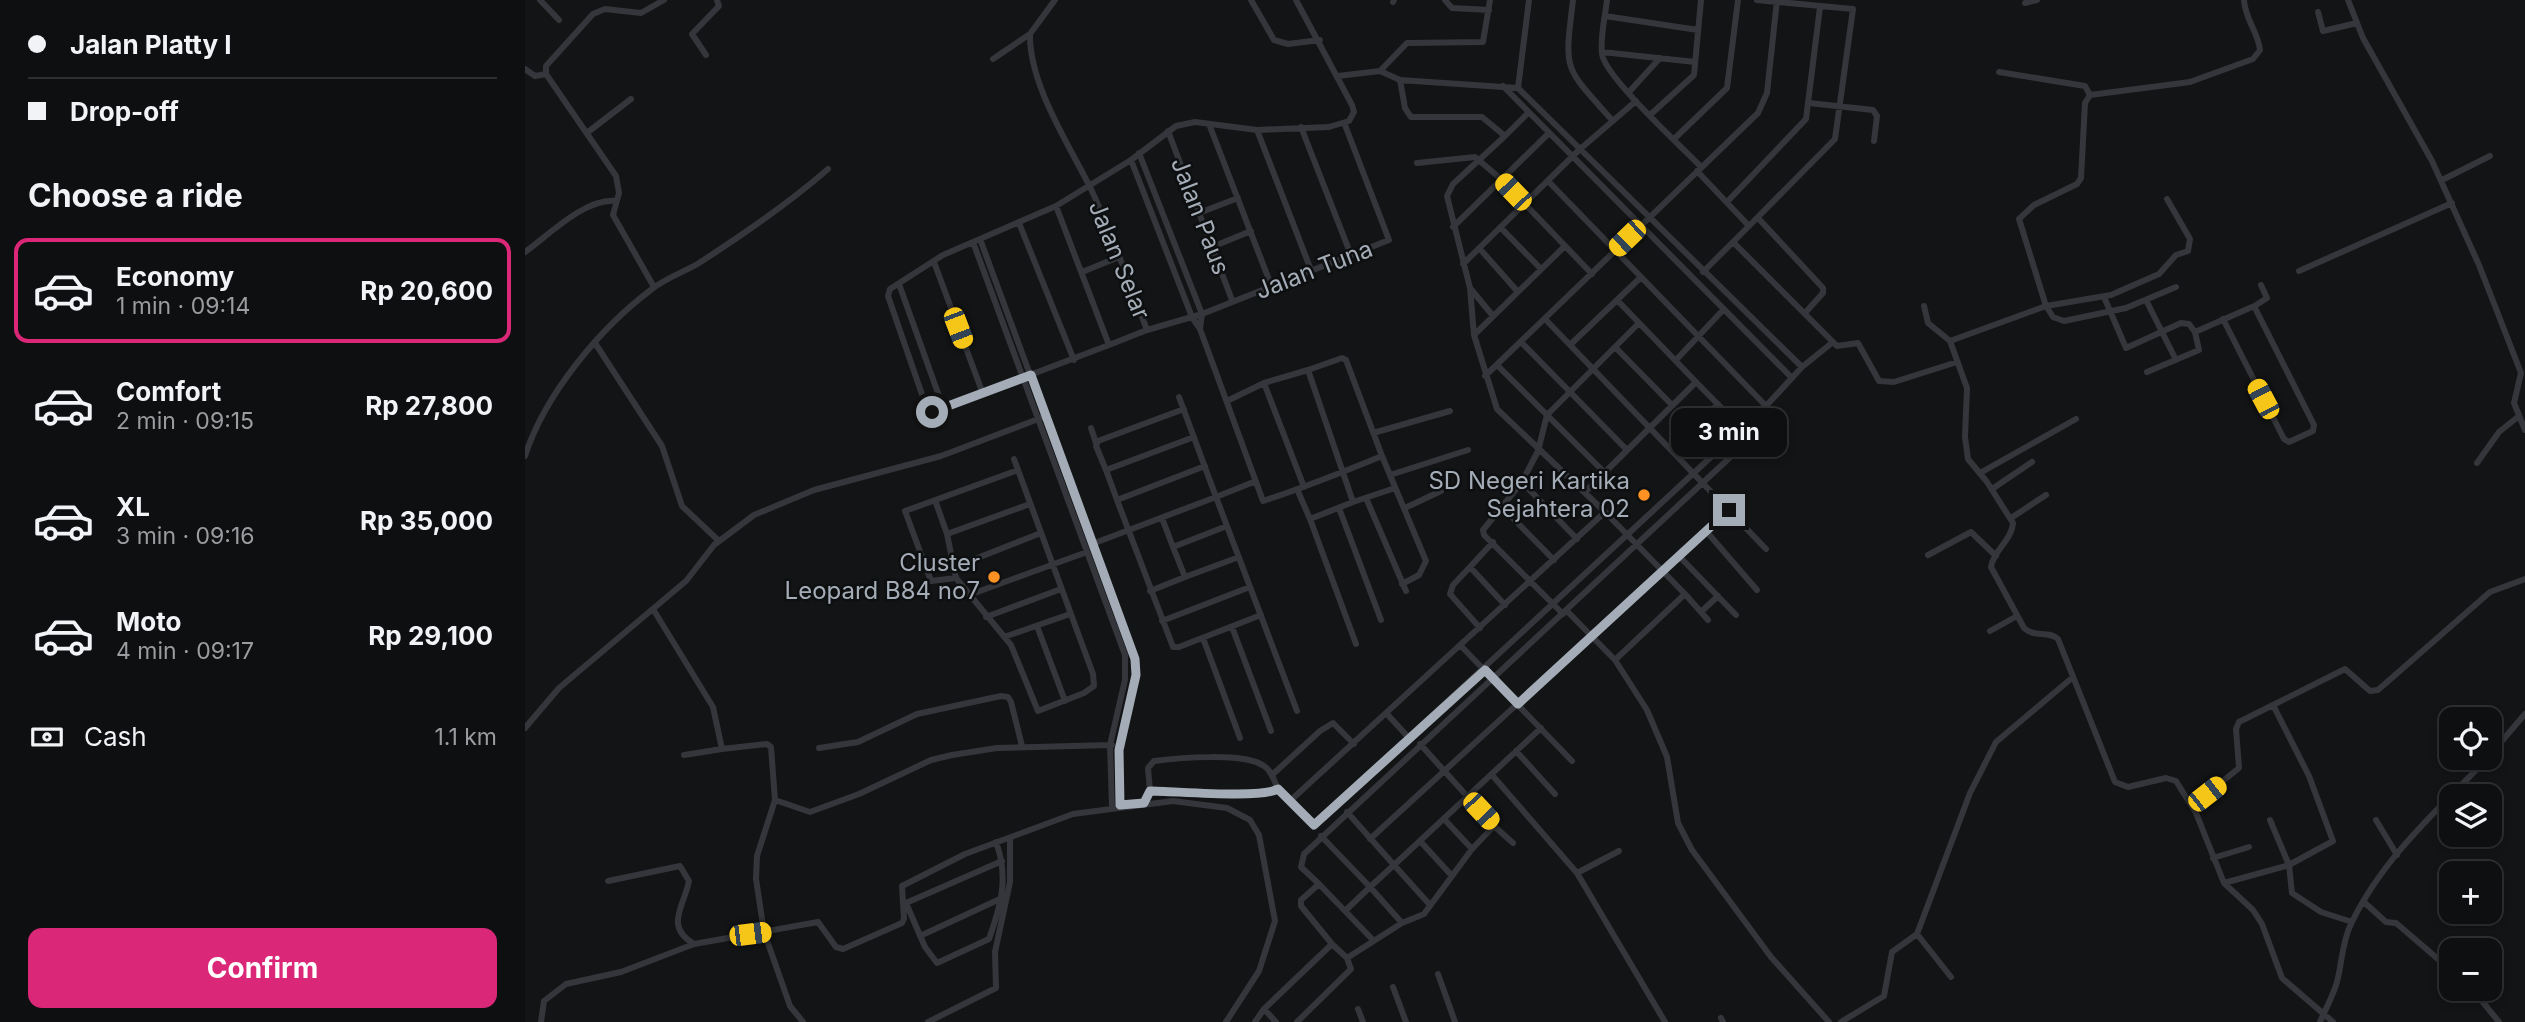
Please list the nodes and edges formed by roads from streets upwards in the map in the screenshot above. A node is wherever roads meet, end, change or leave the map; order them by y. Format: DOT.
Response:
graph roads {
  1 [pos="540,0"];
  2 [pos="600,0"];
  3 [pos="664,0"];
  4 [pos="717,0"];
  5 [pos="1055,0"];
  6 [pos="1251,0"];
  7 [pos="1296,0"];
  8 [pos="1445,0"];
  9 [pos="1490,0"];
  10 [pos="1529,0"];
  11 [pos="1573,0"];
  12 [pos="1607,0"];
  13 [pos="1701,0"];
  14 [pos="1738,0"];
  15 [pos="1756,0"];
  16 [pos="1854,0"];
  17 [pos="2037,0"];
  18 [pos="2244,0"];
  19 [pos="2348,0"];
  20 [pos="1777,1"];
  21 [pos="2025,3"];
  22 [pos="1820,7"];
  23 [pos="605,9"];
  24 [pos="1489,9"];
  25 [pos="1853,9"];
  26 [pos="2318,12"];
  27 [pos="1605,16"];
  28 [pos="559,20"];
  29 [pos="2357,23"];
  30 [pos="1698,30"];
  31 [pos="1030,34"];
  32 [pos="1320,40"];
  33 [pos="1602,51"];
  34 [pos="706,55"];
  35 [pos="1660,58"];
  36 [pos="993,59"];
  37 [pos="1695,62"];
  38 [pos="525,69"];
  39 [pos="1380,71"];
  40 [pos="1999,72"];
  41 [pos="547,74"];
  42 [pos="1338,76"];
  43 [pos="1400,80"];
  44 [pos="1503,86"];
  45 [pos="1518,88"];
  46 [pos="1629,92"];
  47 [pos="2090,95"];
  48 [pos="631,99"];
  49 [pos="1636,101"];
  50 [pos="1809,103"];
  51 [pos="1842,106"];
  52 [pos="1527,114"];
  53 [pos="1650,115"];
  54 [pos="1612,120"];
  55 [pos="1209,124"];
  56 [pos="1345,125"];
  57 [pos="1301,127"];
  58 [pos="1257,130"];
  59 [pos="1168,131"];
  60 [pos="587,132"];
  61 [pos="1548,134"];
  62 [pos="1505,136"];
  63 [pos="1674,139"];
  64 [pos="1874,141"];
  65 [pos="1579,150"];
  66 [pos="1139,153"];
  67 [pos="2490,156"];
  68 [pos="1572,159"];
  69 [pos="1131,160"];
  70 [pos="1478,160"];
  71 [pos="1417,163"];
  72 [pos="828,169"];
  73 [pos="1699,169"];
  74 [pos="1501,179"];
  75 [pos="2442,180"];
  76 [pos="1548,181"];
  77 [pos="1090,186"];
  78 [pos="1238,198"];
  79 [pos="2167,199"];
  80 [pos="616,201"];
  81 [pos="1727,202"];
  82 [pos="2452,203"];
  83 [pos="1526,205"];
  84 [pos="1056,206"];
  85 [pos="1199,213"];
  86 [pos="1649,217"];
  87 [pos="1758,218"];
  88 [pos="1019,223"];
  89 [pos="1640,225"];
  90 [pos="1749,226"];
  91 [pos="1453,227"];
  92 [pos="1501,228"];
  93 [pos="1251,231"];
  94 [pos="976,241"];
  95 [pos="1733,242"];
  96 [pos="1565,246"];
  97 [pos="1212,247"];
  98 [pos="1480,249"];
  99 [pos="1614,251"];
  100 [pos="525,252"];
  101 [pos="1351,255"];
  102 [pos="1119,257"];
  103 [pos="934,262"];
  104 [pos="1463,264"];
  105 [pos="1541,269"];
  106 [pos="1311,270"];
  107 [pos="2299,271"];
  108 [pos="1082,272"];
  109 [pos="1703,272"];
  110 [pos="1592,274"];
  111 [pos="1640,278"];
  112 [pos="899,284"];
  113 [pos="1271,285"];
  114 [pos="2261,285"];
  115 [pos="654,287"];
  116 [pos="2176,287"];
  117 [pos="1470,288"];
  118 [pos="1518,292"];
  119 [pos="2104,297"];
  120 [pos="1232,300"];
  121 [pos="1617,300"];
  122 [pos="2146,300"];
  123 [pos="1924,306"];
  124 [pos="2046,306"];
  125 [pos="2253,307"];
  126 [pos="1723,310"];
  127 [pos="1805,313"];
  128 [pos="2110,313"];
  129 [pos="1202,314"];
  130 [pos="1493,316"];
  131 [pos="1192,317"];
  132 [pos="2223,319"];
  133 [pos="1546,320"];
  134 [pos="1639,323"];
  135 [pos="1147,330"];
  136 [pos="1200,330"];
  137 [pos="2161,330"];
  138 [pos="2195,332"];
  139 [pos="1474,335"];
  140 [pos="1698,336"];
  141 [pos="1950,341"];
  142 [pos="1521,342"];
  143 [pos="1833,342"];
  144 [pos="596,344"];
  145 [pos="1109,345"];
  146 [pos="1570,345"];
  147 [pos="1615,347"];
  148 [pos="1074,360"];
  149 [pos="1676,360"];
  150 [pos="2176,360"];
  151 [pos="1957,362"];
  152 [pos="1497,365"];
  153 [pos="1802,367"];
  154 [pos="1593,369"];
  155 [pos="1308,370"];
  156 [pos="2147,372"];
  157 [pos="1031,375"];
  158 [pos="1485,376"];
  159 [pos="1791,378"];
  160 [pos="1023,379"];
  161 [pos="1696,382"];
  162 [pos="1264,383"];
  163 [pos="1570,392"];
  164 [pos="983,394"];
  165 [pos="1179,397"];
  166 [pos="1227,401"];
  167 [pos="1718,404"];
  168 [pos="1672,405"];
  169 [pos="1766,405"];
  170 [pos="1184,409"];
  171 [pos="944,410"];
  172 [pos="1450,411"];
  173 [pos="1547,415"];
  174 [pos="1046,416"];
  175 [pos="2519,416"];
  176 [pos="2076,419"];
  177 [pos="1038,420"];
  178 [pos="1767,422"];
  179 [pos="1650,426"];
  180 [pos="1091,428"];
  181 [pos="1743,429"];
  182 [pos="1051,430"];
  183 [pos="2525,430"];
  184 [pos="1043,433"];
  185 [pos="1373,433"];
  186 [pos="1195,437"];
  187 [pos="1097,443"];
  188 [pos="1672,449"];
  189 [pos="1468,450"];
  190 [pos="1627,450"];
  191 [pos="1538,451"];
  192 [pos="525,456"];
  193 [pos="1382,456"];
  194 [pos="1014,458"];
  195 [pos="2032,462"];
  196 [pos="2477,463"];
  197 [pos="1205,466"];
  198 [pos="1019,470"];
  199 [pos="1105,470"];
  200 [pos="1343,472"];
  201 [pos="1605,473"];
  202 [pos="1980,473"];
  203 [pos="1696,474"];
  204 [pos="1390,475"];
  205 [pos="1256,481"];
  206 [pos="1522,482"];
  207 [pos="1704,482"];
  208 [pos="1300,488"];
  209 [pos="1395,488"];
  210 [pos="1992,489"];
  211 [pos="1441,492"];
  212 [pos="1585,492"];
  213 [pos="2046,495"];
  214 [pos="1216,497"];
  215 [pos="1367,498"];
  216 [pos="935,500"];
  217 [pos="1117,500"];
  218 [pos="1353,502"];
  219 [pos="1030,504"];
  220 [pos="1339,508"];
  221 [pos="1405,508"];
  222 [pos="1503,508"];
  223 [pos="1729,510"];
  224 [pos="1605,512"];
  225 [pos="1162,518"];
  226 [pos="2011,518"];
  227 [pos="1310,519"];
  228 [pos="1227,526"];
  229 [pos="1128,531"];
  230 [pos="1706,531"];
  231 [pos="1041,533"];
  232 [pos="947,534"];
  233 [pos="1577,539"];
  234 [pos="1632,539"];
  235 [pos="719,541"];
  236 [pos="1493,542"];
  237 [pos="1092,544"];
  238 [pos="1173,547"];
  239 [pos="1766,549"];
  240 [pos="1087,552"];
  241 [pos="1928,555"];
  242 [pos="1679,556"];
  243 [pos="1996,556"];
  244 [pos="1239,558"];
  245 [pos="1554,560"];
  246 [pos="1052,565"];
  247 [pos="1470,567"];
  248 [pos="952,568"];
  249 [pos="1663,570"];
  250 [pos="1104,573"];
  251 [pos="1095,577"];
  252 [pos="1185,577"];
  253 [pos="956,578"];
  254 [pos="2525,579"];
  255 [pos="1531,581"];
  256 [pos="1250,587"];
  257 [pos="1061,589"];
  258 [pos="1757,590"];
  259 [pos="1150,591"];
  260 [pos="1685,594"];
  261 [pos="969,595"];
  262 [pos="1718,596"];
  263 [pos="1504,605"];
  264 [pos="1554,605"];
  265 [pos="653,609"];
  266 [pos="1564,612"];
  267 [pos="1701,612"];
  268 [pos="1070,614"];
  269 [pos="1261,615"];
  270 [pos="1736,615"];
  271 [pos="2017,616"];
  272 [pos="986,617"];
  273 [pos="1381,620"];
  274 [pos="1708,620"];
  275 [pos="1162,621"];
  276 [pos="1037,626"];
  277 [pos="1232,627"];
  278 [pos="1480,628"];
  279 [pos="1990,631"];
  280 [pos="1004,637"];
  281 [pos="1590,637"];
  282 [pos="1203,638"];
  283 [pos="1356,644"];
  284 [pos="1461,646"];
  285 [pos="1615,660"];
  286 [pos="1485,670"];
  287 [pos="1492,677"];
  288 [pos="2073,677"];
  289 [pos="1065,701"];
  290 [pos="1518,704"];
  291 [pos="2273,705"];
  292 [pos="1297,711"];
  293 [pos="1387,714"];
  294 [pos="2525,714"];
  295 [pos="525,728"];
  296 [pos="1541,728"];
  297 [pos="1271,731"];
  298 [pos="1240,738"];
  299 [pos="1409,738"];
  300 [pos="2502,740"];
  301 [pos="1110,744"];
  302 [pos="1355,744"];
  303 [pos="1420,744"];
  304 [pos="1119,745"];
  305 [pos="1022,747"];
  306 [pos="819,748"];
  307 [pos="722,749"];
  308 [pos="1516,751"];
  309 [pos="684,755"];
  310 [pos="1572,761"];
  311 [pos="2473,770"];
  312 [pos="1444,771"];
  313 [pos="1272,775"];
  314 [pos="1492,775"];
  315 [pos="1278,789"];
  316 [pos="1150,791"];
  317 [pos="1555,794"];
  318 [pos="1468,797"];
  319 [pos="775,800"];
  320 [pos="1290,801"];
  321 [pos="1144,803"];
  322 [pos="1120,805"];
  323 [pos="2192,806"];
  324 [pos="1112,807"];
  325 [pos="1347,812"];
  326 [pos="1444,819"];
  327 [pos="2270,820"];
  328 [pos="2376,820"];
  329 [pos="1494,826"];
  330 [pos="1321,836"];
  331 [pos="1010,839"];
  332 [pos="1370,839"];
  333 [pos="1420,841"];
  334 [pos="996,842"];
  335 [pos="1513,843"];
  336 [pos="2249,848"];
  337 [pos="1472,849"];
  338 [pos="1619,850"];
  339 [pos="2397,855"];
  340 [pos="2213,858"];
  341 [pos="1002,861"];
  342 [pos="1394,864"];
  343 [pos="2289,865"];
  344 [pos="1577,873"];
  345 [pos="1452,876"];
  346 [pos="608,881"];
  347 [pos="2224,883"];
  348 [pos="1319,884"];
  349 [pos="1370,887"];
  350 [pos="1002,898"];
  351 [pos="2365,903"];
  352 [pos="1430,905"];
  353 [pos="1345,911"];
  354 [pos="2352,922"];
  355 [pos="1402,923"];
  356 [pos="764,932"];
  357 [pos="1917,934"];
  358 [pos="920,936"];
  359 [pos="1373,940"];
  360 [pos="694,944"];
  361 [pos="1332,944"];
  362 [pos="1347,958"];
  363 [pos="2439,960"];
  364 [pos="1438,974"];
  365 [pos="1951,977"];
  366 [pos="1393,987"];
  367 [pos="2482,1001"];
  368 [pos="1264,1009"];
  369 [pos="1358,1009"];
  370 [pos="2322,1019"];
  371 [pos="541,1022"];
  372 [pos="803,1022"];
  373 [pos="928,1022"];
  374 [pos="1226,1022"];
  375 [pos="1255,1022"];
  376 [pos="1276,1022"];
  377 [pos="1297,1022"];
  378 [pos="1363,1022"];
  379 [pos="1406,1022"];
  380 [pos="1455,1022"];
  381 [pos="1665,1022"];
  382 [pos="1829,1022"];
  383 [pos="1841,1022"];
  384 [pos="2333,1022"];
  385 [pos="2499,1022"];
  1 -- 28 [label="street"];
  2 -- 23 [label="street"];
  3 -- 23 [label="street"];
  4 -- 34 [label="street"];
  5 -- 31 [label="street"];
  6 -- 32 [label="street"];
  7 -- 32 [label="street"];
  8 -- 24 [label="street"];
  9 -- 24 [label="street"];
  10 -- 45 [label="street"];
  11 -- 54 [label="street"];
  12 -- 27 [label="street"];
  13 -- 30 [label="street"];
  14 -- 63 [label="street"];
  15 -- 20 [label="street"];
  16 -- 25 [label="street"];
  17 -- 21 [label="street"];
  18 -- 47 [label="street"];
  19 -- 29 [label="street"];
  20 -- 22 [label="street"];
  20 -- 73 [label="street"];
  22 -- 25 [label="street"];
  22 -- 50 [label="street"];
  23 -- 41 [label="street"];
  24 -- 39 [label="street"];
  25 -- 51 [label="street"];
  26 -- 29 [label="street"];
  27 -- 30 [label="street"];
  27 -- 33 [label="street"];
  29 -- 75 [label="street"];
  30 -- 37 [label="street"];
  31 -- 36 [label="street"];
  31 -- 77 [label="street, Jalan Selar"];
  32 -- 42 [label="street"];
  33 -- 35 [label="street"];
  33 -- 46 [label="street"];
  35 -- 37 [label="street"];
  35 -- 46 [label="street"];
  37 -- 53 [label="street"];
  38 -- 41 [label="street"];
  39 -- 42 [label="street"];
  39 -- 43 [label="street"];
  40 -- 47 [label="street"];
  41 -- 60 [label="street"];
  42 -- 56 [label="street"];
  43 -- 44 [label="street"];
  43 -- 62 [label="street"];
  44 -- 45 [label="street"];
  44 -- 52 [label="street"];
  45 -- 65 [label="street"];
  46 -- 49 [label="street"];
  47 -- 124 [label="street"];
  48 -- 60 [label="street"];
  49 -- 53 [label="street"];
  49 -- 54 [label="street"];
  50 -- 51 [label="street"];
  50 -- 81 [label="street"];
  51 -- 64 [label="street"];
  51 -- 87 [label="street"];
  52 -- 61 [label="street"];
  52 -- 62 [label="street"];
  53 -- 63 [label="street"];
  54 -- 65 [label="street"];
  55 -- 58 [label="street"];
  55 -- 59 [label="street"];
  55 -- 78 [label="street"];
  56 -- 57 [label="street"];
  56 -- 101 [label="street, Jalan Tuna"];
  57 -- 58 [label="street"];
  57 -- 101 [label="street"];
  58 -- 106 [label="street"];
  59 -- 66 [label="street"];
  59 -- 85 [label="street, Jalan Paus"];
  60 -- 80 [label="street"];
  61 -- 68 [label="street"];
  61 -- 74 [label="street"];
  62 -- 70 [label="street"];
  63 -- 73 [label="street"];
  65 -- 68 [label="street"];
  65 -- 86 [label="street"];
  66 -- 69 [label="street"];
  66 -- 129 [label="street"];
  67 -- 75 [label="street"];
  68 -- 76 [label="street"];
  68 -- 89 [label="street"];
  69 -- 77 [label="street"];
  69 -- 131 [label="street"];
  70 -- 71 [label="street"];
  70 -- 74 [label="street"];
  70 -- 91 [label="street"];
  72 -- 115 [label="street"];
  73 -- 81 [label="street"];
  73 -- 86 [label="street"];
  74 -- 83 [label="street"];
  74 -- 91 [label="street"];
  75 -- 82 [label="street"];
  76 -- 83 [label="street"];
  76 -- 99 [label="street"];
  77 -- 84 [label="street"];
  77 -- 102 [label="street, Jalan Selar"];
  78 -- 85 [label="street"];
  78 -- 93 [label="street"];
  79 -- 119 [label="street"];
  80 -- 100 [label="street"];
  80 -- 115 [label="street"];
  81 -- 90 [label="street"];
  82 -- 107 [label="street"];
  82 -- 175 [label="street"];
  83 -- 92 [label="street"];
  83 -- 96 [label="street"];
  84 -- 88 [label="street"];
  84 -- 108 [label="street"];
  85 -- 97 [label="street, Jalan Paus"];
  86 -- 89 [label="street"];
  86 -- 109 [label="street"];
  87 -- 90 [label="street"];
  87 -- 127 [label="street"];
  88 -- 94 [label="street"];
  88 -- 148 [label="street"];
  89 -- 99 [label="street"];
  89 -- 126 [label="street"];
  90 -- 95 [label="street"];
  91 -- 104 [label="street"];
  92 -- 98 [label="street"];
  92 -- 105 [label="street"];
  93 -- 97 [label="street"];
  93 -- 113 [label="street"];
  94 -- 103 [label="street"];
  94 -- 157 [label="street"];
  94 -- 160 [label="street"];
  95 -- 109 [label="street"];
  95 -- 127 [label="street"];
  96 -- 105 [label="street"];
  96 -- 110 [label="street"];
  97 -- 120 [label="street, Jalan Paus"];
  98 -- 104 [label="street"];
  98 -- 118 [label="street"];
  99 -- 110 [label="street"];
  99 -- 111 [label="street"];
  101 -- 106 [label="street, Jalan Tuna"];
  102 -- 108 [label="street"];
  102 -- 135 [label="street, Jalan Selar"];
  103 -- 112 [label="street"];
  103 -- 164 [label="street"];
  104 -- 117 [label="street"];
  105 -- 118 [label="street"];
  106 -- 113 [label="street, Jalan Tuna"];
  108 -- 145 [label="street"];
  109 -- 153 [label="street"];
  110 -- 133 [label="street"];
  111 -- 121 [label="street"];
  111 -- 140 [label="street"];
  112 -- 171 [label="street"];
  112 -- 171 [label="street"];
  113 -- 120 [label="street, Jalan Tuna"];
  114 -- 125 [label="street"];
  115 -- 144 [label="street"];
  116 -- 122 [label="street"];
  117 -- 130 [label="street"];
  117 -- 139 [label="street"];
  118 -- 130 [label="street"];
  119 -- 124 [label="street"];
  119 -- 128 [label="street"];
  120 -- 129 [label="street, Jalan Tuna"];
  121 -- 134 [label="street"];
  121 -- 146 [label="street"];
  122 -- 128 [label="street"];
  122 -- 137 [label="street"];
  123 -- 141 [label="street"];
  124 -- 128 [label="street"];
  124 -- 141 [label="street"];
  125 -- 132 [label="street"];
  125 -- 132 [label="street"];
  126 -- 140 [label="street"];
  126 -- 159 [label="street"];
  127 -- 143 [label="street"];
  128 -- 137 [label="street"];
  129 -- 131 [label="street, Jalan Tuna"];
  129 -- 136 [label="street"];
  130 -- 139 [label="street"];
  131 -- 135 [label="street, Jalan Selar"];
  131 -- 136 [label="street"];
  132 -- 138 [label="street"];
  133 -- 142 [label="street"];
  133 -- 146 [label="street"];
  134 -- 147 [label="street"];
  134 -- 149 [label="street"];
  135 -- 145 [label="street"];
  136 -- 166 [label="street"];
  137 -- 138 [label="street"];
  137 -- 150 [label="street"];
  138 -- 150 [label="street"];
  139 -- 158 [label="street"];
  140 -- 149 [label="street"];
  140 -- 169 [label="street"];
  141 -- 151 [label="street"];
  142 -- 152 [label="street"];
  142 -- 163 [label="street"];
  143 -- 151 [label="street"];
  143 -- 153 [label="street"];
  144 -- 192 [label="street"];
  144 -- 235 [label="street"];
  145 -- 148 [label="street"];
  146 -- 154 [label="street"];
  147 -- 154 [label="street"];
  147 -- 168 [label="street"];
  148 -- 157 [label="street"];
  149 -- 161 [label="street"];
  150 -- 156 [label="street"];
  151 -- 202 [label="street"];
  152 -- 158 [label="street"];
  152 -- 173 [label="street"];
  153 -- 159 [label="street"];
  154 -- 163 [label="street"];
  154 -- 179 [label="street"];
  155 -- 162 [label="street"];
  155 -- 185 [label="street"];
  155 -- 200 [label="street"];
  157 -- 160 [label="street"];
  157 -- 174 [label="street"];
  158 -- 191 [label="street"];
  159 -- 169 [label="street"];
  160 -- 164 [label="street"];
  160 -- 177 [label="street"];
  161 -- 167 [label="street"];
  161 -- 168 [label="street"];
  162 -- 166 [label="street"];
  162 -- 208 [label="street"];
  163 -- 173 [label="street"];
  163 -- 190 [label="street"];
  164 -- 171 [label="street"];
  165 -- 170 [label="street"];
  166 -- 205 [label="street"];
  167 -- 181 [label="street"];
  167 -- 188 [label="street"];
  168 -- 179 [label="street"];
  169 -- 181 [label="street"];
  170 -- 186 [label="street"];
  170 -- 187 [label="street"];
  172 -- 185 [label="street"];
  173 -- 191 [label="street"];
  173 -- 201 [label="street"];
  174 -- 177 [label="street"];
  174 -- 182 [label="street"];
  175 -- 183 [label="street"];
  175 -- 196 [label="street"];
  176 -- 202 [label="street"];
  177 -- 184 [label="street"];
  177 -- 235 [label="street"];
  178 -- 207 [label="street"];
  179 -- 188 [label="street"];
  179 -- 190 [label="street"];
  180 -- 187 [label="street"];
  181 -- 203 [label="street"];
  182 -- 184 [label="street"];
  182 -- 237 [label="street"];
  184 -- 240 [label="street"];
  185 -- 193 [label="street"];
  186 -- 197 [label="street"];
  186 -- 199 [label="street"];
  187 -- 199 [label="street"];
  188 -- 203 [label="street"];
  189 -- 204 [label="street"];
  190 -- 201 [label="street"];
  191 -- 206 [label="street"];
  191 -- 212 [label="street"];
  193 -- 200 [label="street"];
  193 -- 204 [label="street"];
  194 -- 198 [label="street"];
  195 -- 210 [label="street"];
  197 -- 214 [label="street"];
  197 -- 217 [label="street"];
  198 -- 216 [label="street"];
  198 -- 219 [label="street"];
  199 -- 217 [label="street"];
  200 -- 208 [label="street"];
  200 -- 218 [label="street"];
  201 -- 212 [label="street"];
  202 -- 210 [label="street"];
  203 -- 207 [label="street"];
  203 -- 234 [label="street"];
  204 -- 209 [label="street"];
  205 -- 208 [label="street"];
  205 -- 214 [label="street"];
  206 -- 222 [label="street"];
  206 -- 233 [label="street"];
  207 -- 223 [label="street"];
  207 -- 234 [label="street"];
  208 -- 227 [label="street"];
  209 -- 215 [label="street"];
  209 -- 221 [label="street"];
  210 -- 226 [label="street"];
  211 -- 221 [label="street"];
  212 -- 224 [label="street"];
  213 -- 226 [label="street"];
  214 -- 225 [label="street"];
  214 -- 228 [label="street"];
  215 -- 218 [label="street"];
  215 -- 221 [label="street"];
  216 -- 232 [label="street"];
  216 -- 253 [label="street"];
  217 -- 229 [label="street"];
  218 -- 220 [label="street"];
  219 -- 231 [label="street"];
  219 -- 232 [label="street"];
  220 -- 227 [label="street"];
  220 -- 273 [label="street"];
  222 -- 236 [label="street"];
  222 -- 245 [label="street"];
  223 -- 230 [label="street"];
  223 -- 239 [label="street"];
  224 -- 233 [label="street"];
  224 -- 234 [label="street"];
  225 -- 229 [label="street"];
  225 -- 238 [label="street"];
  226 -- 243 [label="street"];
  227 -- 283 [label="street"];
  228 -- 238 [label="street"];
  228 -- 244 [label="street"];
  229 -- 237 [label="street"];
  229 -- 259 [label="street"];
  230 -- 242 [label="street"];
  230 -- 258 [label="street"];
  231 -- 246 [label="street"];
  231 -- 248 [label="street"];
  232 -- 248 [label="street"];
  233 -- 245 [label="street"];
  234 -- 249 [label="street"];
  234 -- 264 [label="street"];
  234 -- 266 [label="street"];
  235 -- 265 [label="street"];
  236 -- 247 [label="street"];
  236 -- 255 [label="street"];
  237 -- 250 [label="street"];
  238 -- 252 [label="street"];
  240 -- 246 [label="street"];
  240 -- 251 [label="street"];
  241 -- 243 [label="street"];
  242 -- 249 [label="street"];
  242 -- 262 [label="street"];
  243 -- 271 [label="street"];
  244 -- 252 [label="street"];
  244 -- 256 [label="street"];
  245 -- 255 [label="street"];
  246 -- 257 [label="street"];
  246 -- 261 [label="street"];
  247 -- 263 [label="street"];
  247 -- 278 [label="street"];
  248 -- 253 [label="street"];
  249 -- 260 [label="street"];
  249 -- 281 [label="street"];
  250 -- 251 [label="street"];
  250 -- 304 [label="street"];
  251 -- 301 [label="street"];
  252 -- 259 [label="street"];
  253 -- 261 [label="street"];
  254 -- 291 [label="street"];
  255 -- 263 [label="street"];
  255 -- 264 [label="street"];
  256 -- 269 [label="street"];
  256 -- 275 [label="street"];
  257 -- 268 [label="street"];
  257 -- 272 [label="street"];
  259 -- 275 [label="street"];
  260 -- 267 [label="street"];
  260 -- 285 [label="street"];
  261 -- 272 [label="street"];
  262 -- 267 [label="street"];
  262 -- 270 [label="street"];
  263 -- 278 [label="street"];
  264 -- 266 [label="street"];
  264 -- 286 [label="street"];
  265 -- 295 [label="street"];
  265 -- 307 [label="street"];
  266 -- 281 [label="street"];
  266 -- 287 [label="street"];
  267 -- 274 [label="street"];
  268 -- 276 [label="street"];
  268 -- 289 [label="street"];
  269 -- 277 [label="street"];
  269 -- 292 [label="street"];
  271 -- 279 [label="street"];
  271 -- 288 [label="street"];
  272 -- 280 [label="street"];
  275 -- 282 [label="street"];
  276 -- 280 [label="street"];
  276 -- 289 [label="street"];
  277 -- 282 [label="street"];
  277 -- 297 [label="street"];
  278 -- 284 [label="street"];
  280 -- 289 [label="street"];
  281 -- 285 [label="street"];
  281 -- 290 [label="street"];
  282 -- 298 [label="street"];
  284 -- 286 [label="street"];
  284 -- 293 [label="street"];
  285 -- 382 [label="street"];
  286 -- 287 [label="street"];
  286 -- 299 [label="street"];
  287 -- 290 [label="street"];
  287 -- 303 [label="street"];
  288 -- 323 [label="street"];
  288 -- 357 [label="street"];
  290 -- 296 [label="street"];
  290 -- 312 [label="street"];
  291 -- 323 [label="street"];
  291 -- 343 [label="street"];
  293 -- 299 [label="street"];
  293 -- 302 [label="street"];
  294 -- 300 [label="street"];
  296 -- 308 [label="street"];
  296 -- 310 [label="street"];
  299 -- 320 [label="street"];
  301 -- 304 [label="street"];
  301 -- 305 [label="street"];
  301 -- 324 [label="street"];
  302 -- 313 [label="street"];
  302 -- 320 [label="street"];
  303 -- 312 [label="street"];
  303 -- 325 [label="street"];
  304 -- 322 [label="street"];
  305 -- 306 [label="street"];
  305 -- 319 [label="street"];
  307 -- 309 [label="street"];
  307 -- 319 [label="street"];
  308 -- 314 [label="street"];
  308 -- 317 [label="street"];
  311 -- 339 [label="street"];
  312 -- 318 [label="street"];
  312 -- 332 [label="street"];
  313 -- 315 [label="street"];
  313 -- 316 [label="street"];
  314 -- 318 [label="street"];
  314 -- 344 [label="street"];
  315 -- 316 [label="street"];
  315 -- 320 [label="street"];
  316 -- 321 [label="street"];
  318 -- 326 [label="street"];
  318 -- 329 [label="street"];
  319 -- 356 [label="street"];
  321 -- 322 [label="street"];
  321 -- 374 [label="street"];
  322 -- 324 [label="street"];
  323 -- 340 [label="street"];
  324 -- 331 [label="street"];
  325 -- 330 [label="street"];
  325 -- 332 [label="street"];
  326 -- 333 [label="street"];
  326 -- 337 [label="street"];
  327 -- 343 [label="street"];
  328 -- 339 [label="street"];
  329 -- 335 [label="street"];
  329 -- 337 [label="street"];
  330 -- 348 [label="street"];
  330 -- 349 [label="street"];
  331 -- 334 [label="street"];
  331 -- 373 [label="street"];
  332 -- 342 [label="street"];
  333 -- 342 [label="street"];
  333 -- 345 [label="street"];
  334 -- 341 [label="street"];
  334 -- 356 [label="street"];
  336 -- 340 [label="street"];
  337 -- 345 [label="street"];
  338 -- 344 [label="street"];
  339 -- 351 [label="street"];
  340 -- 347 [label="street"];
  341 -- 350 [label="street"];
  341 -- 358 [label="street"];
  342 -- 349 [label="street"];
  342 -- 352 [label="street"];
  343 -- 347 [label="street"];
  343 -- 354 [label="street"];
  344 -- 381 [label="street"];
  345 -- 352 [label="street"];
  346 -- 360 [label="street"];
  347 -- 370 [label="street"];
  348 -- 353 [label="street"];
  348 -- 361 [label="street"];
  349 -- 353 [label="street"];
  349 -- 355 [label="street"];
  350 -- 358 [label="street"];
  350 -- 358 [label="street"];
  351 -- 354 [label="street"];
  351 -- 363 [label="street"];
  352 -- 355 [label="street"];
  353 -- 359 [label="street"];
  354 -- 370 [label="street"];
  355 -- 359 [label="street"];
  356 -- 360 [label="street"];
  356 -- 372 [label="street"];
  357 -- 365 [label="street"];
  357 -- 383 [label="street"];
  359 -- 362 [label="street"];
  360 -- 371 [label="street"];
  361 -- 362 [label="street"];
  361 -- 368 [label="street"];
  362 -- 377 [label="street"];
  364 -- 380 [label="street"];
  366 -- 379 [label="street"];
  367 -- 385 [label="street"];
  368 -- 375 [label="street"];
  368 -- 376 [label="street"];
  369 -- 378 [label="street"];
  370 -- 384 [label="street"];
}
